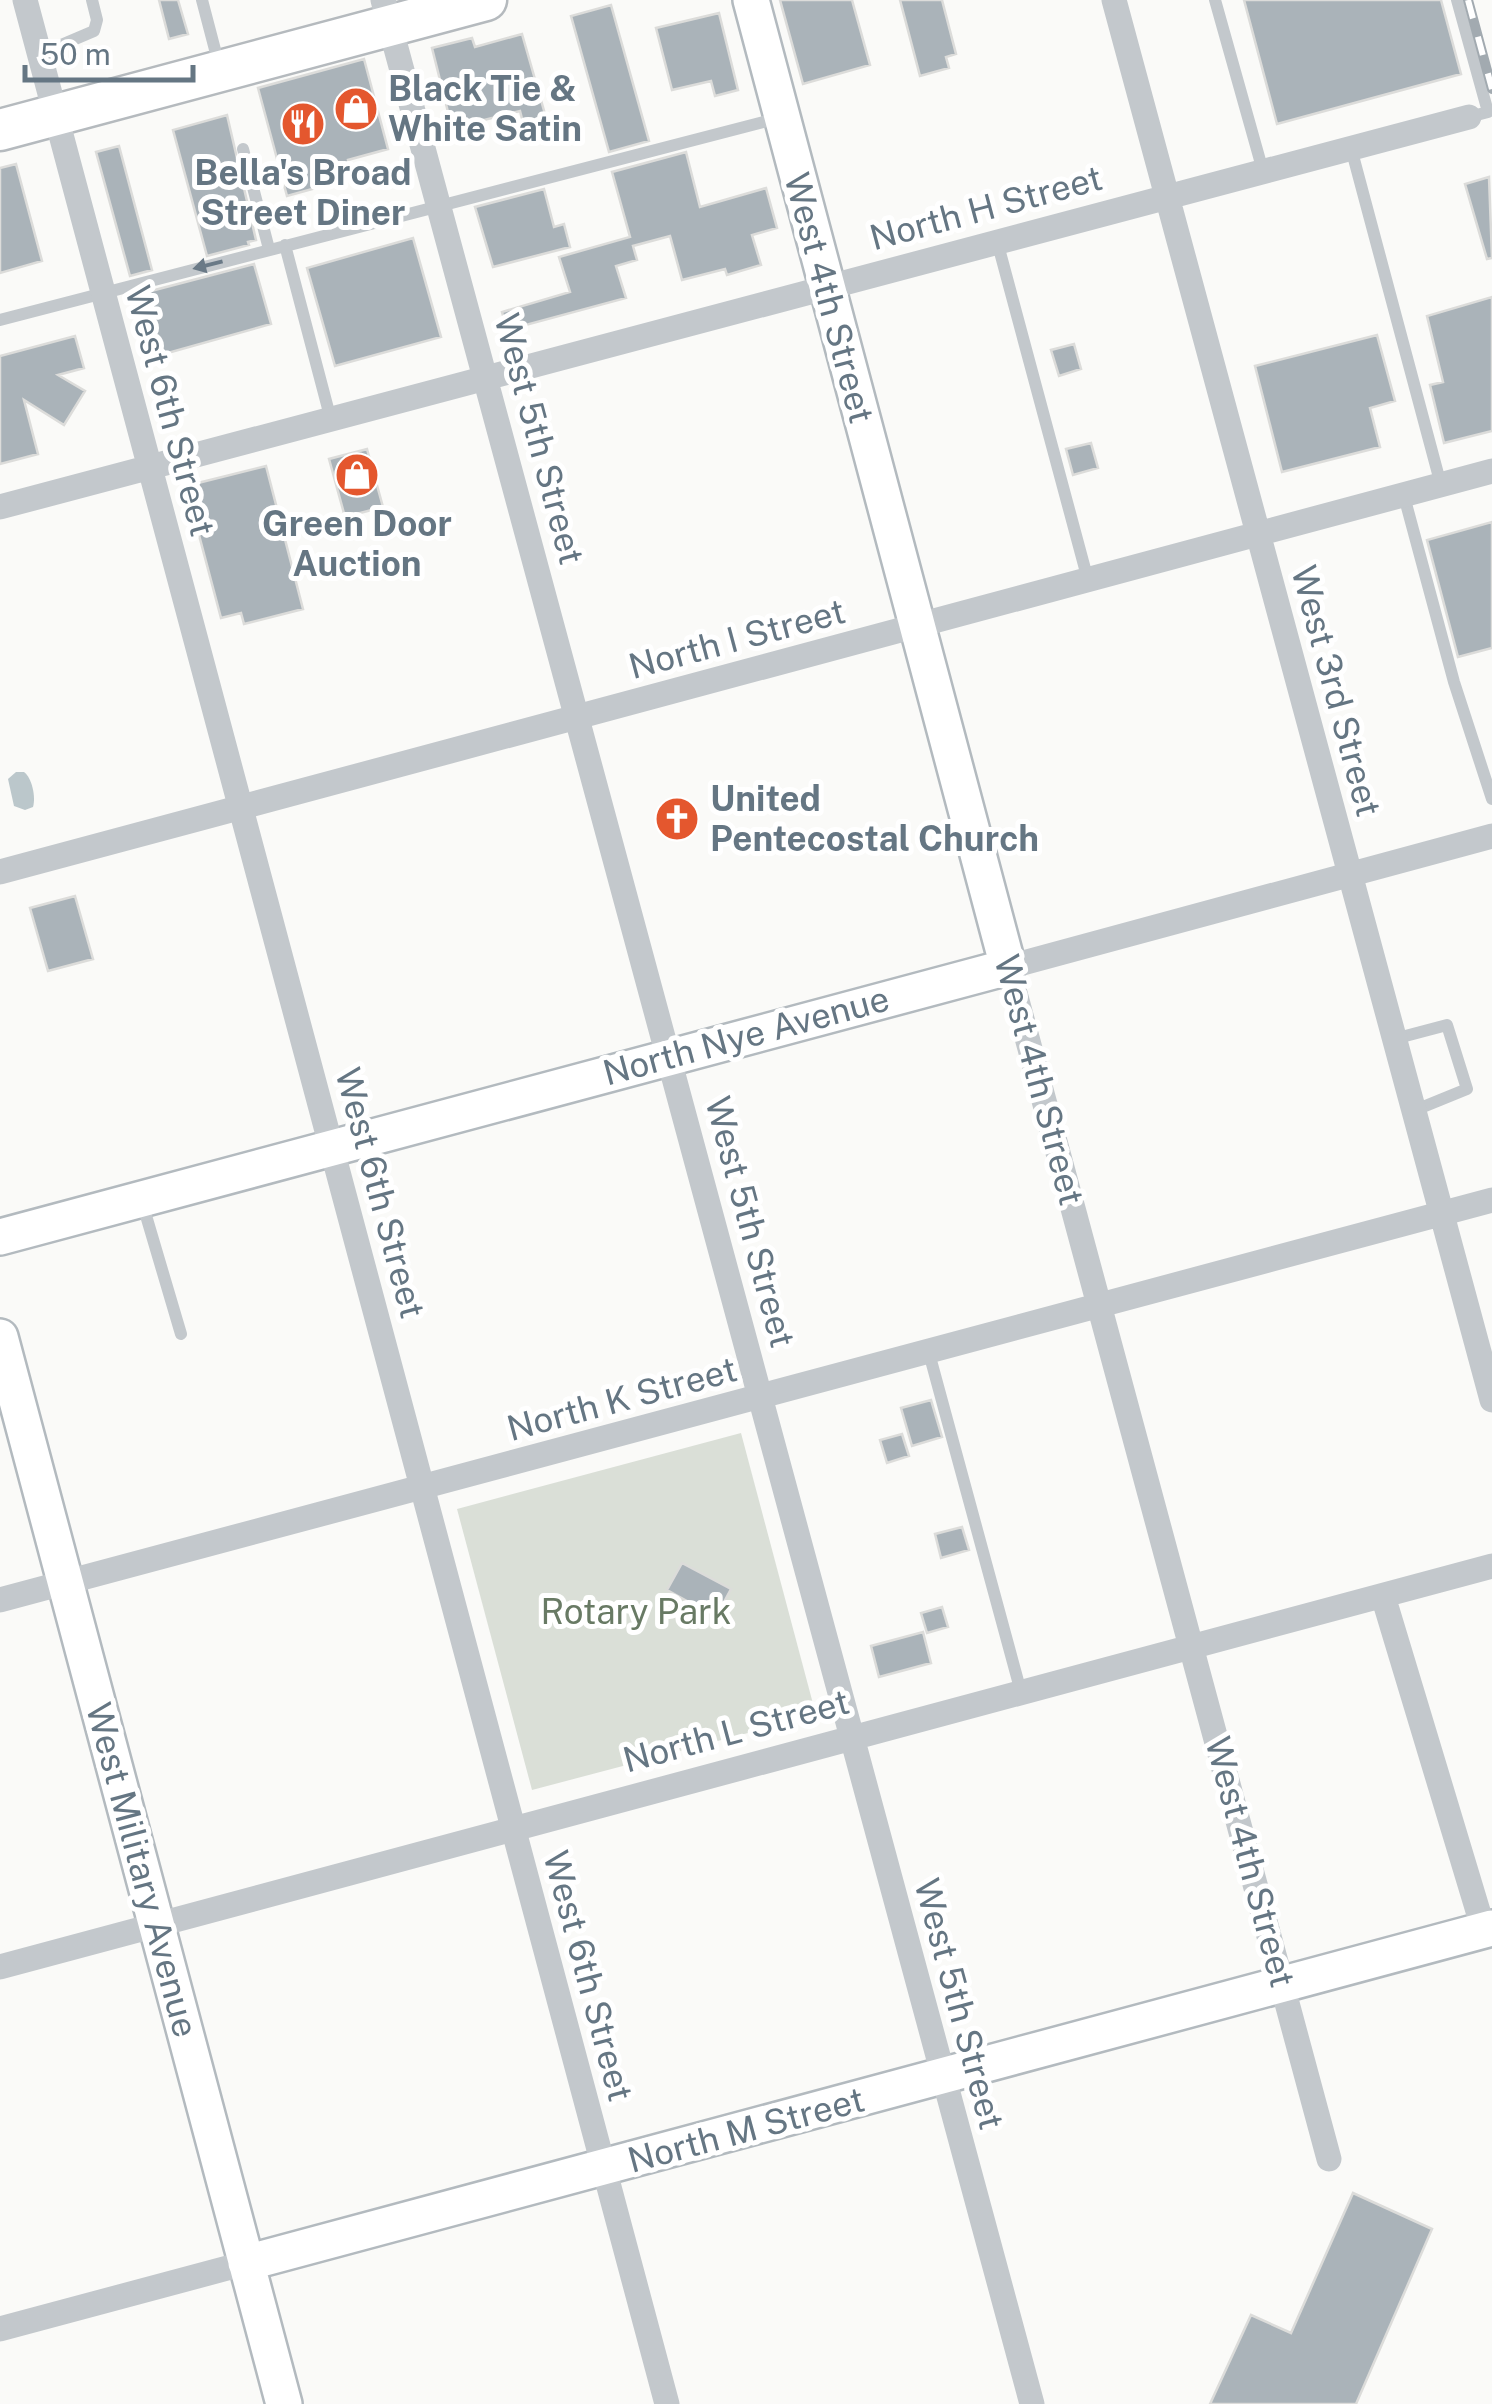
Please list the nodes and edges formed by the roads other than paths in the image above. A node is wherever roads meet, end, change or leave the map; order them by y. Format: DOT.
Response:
graph roads {
  1 [pos="25,0"];
  2 [pos="92,0"];
  3 [pos="202,0"];
  4 [pos="486,0"];
  5 [pos="750,0"];
  6 [pos="1114,0"];
  7 [pos="1215,0"];
  8 [pos="1457,0"];
  9 [pos="386,13"];
  10 [pos="40,54"];
  11 [pos="220,71"];
  12 [pos="56,115"];
  13 [pos="1469,117"];
  14 [pos="781,118"];
  15 [pos="0,130"];
  16 [pos="1350,148"];
  17 [pos="242,149"];
  18 [pos="1262,171"];
  19 [pos="1167,196"];
  20 [pos="438,207"];
  21 [pos="998,240"];
  22 [pos="286,245"];
  23 [pos="269,250"];
  24 [pos="826,287"];
  25 [pos="102,293"];
  26 [pos="0,320"];
  27 [pos="486,378"];
  28 [pos="332,420"];
  29 [pos="149,469"];
  30 [pos="1492,471"];
  31 [pos="1440,486"];
  32 [pos="1404,496"];
  33 [pos="0,508"];
  34 [pos="1258,536"];
  35 [pos="1088,580"];
  36 [pos="916,628"];
  37 [pos="579,717"];
  38 [pos="1492,799"];
  39 [pos="240,807"];
  40 [pos="1492,836"];
  41 [pos="0,872"];
  42 [pos="1349,874"];
  43 [pos="1008,967"];
  44 [pos="1394,1039"];
  45 [pos="670,1056"];
  46 [pos="1413,1111"];
  47 [pos="332,1146"];
  48 [pos="141,1198"];
  49 [pos="1492,1200"];
  50 [pos="1441,1214"];
  51 [pos="0,1237"];
  52 [pos="1101,1306"];
  53 [pos="182,1334"];
  54 [pos="0,1336"];
  55 [pos="929,1353"];
  56 [pos="760,1398"];
  57 [pos="1492,1400"];
  58 [pos="421,1488"];
  59 [pos="1492,1566"];
  60 [pos="66,1582"];
  61 [pos="1383,1596"];
  62 [pos="0,1600"];
  63 [pos="1192,1647"];
  64 [pos="1022,1692"];
  65 [pos="851,1736"];
  66 [pos="512,1828"];
  67 [pos="157,1926"];
  68 [pos="1488,1930"];
  69 [pos="0,1967"];
  70 [pos="1282,1984"];
  71 [pos="942,2076"];
  72 [pos="1329,2160"];
  73 [pos="603,2168"];
  74 [pos="246,2263"];
  75 [pos="0,2329"];
  76 [pos="284,2404"];
  77 [pos="666,2404"];
  78 [pos="1032,2404"];
  1 -- 10 [label="street, West 6th Street"];
  2 -- 10 [label="lane"];
  3 -- 11 [label="lane"];
  4 -- 9 [label="main road"];
  5 -- 14 [label="main road, West 4th Street"];
  6 -- 19 [label="street, West 3rd Street"];
  7 -- 18 [label="lane"];
  8 -- 13 [label="lane"];
  9 -- 11 [label="main road"];
  9 -- 20 [label="street, West 5th Street"];
  10 -- 12 [label="street, West 6th Street"];
  11 -- 12 [label="main road"];
  12 -- 15 [label="main road"];
  12 -- 25 [label="street, West 6th Street"];
  13 -- 16 [label="street, North H Street"];
  14 -- 20 [label="lane"];
  14 -- 24 [label="main road, West 4th Street"];
  16 -- 18 [label="street, North H Street"];
  16 -- 31 [label="lane"];
  17 -- 23 [label="lane"];
  18 -- 19 [label="street, North H Street"];
  19 -- 21 [label="street, North H Street"];
  19 -- 34 [label="street, West 3rd Street"];
  20 -- 22 [label="lane"];
  20 -- 27 [label="street, West 5th Street"];
  21 -- 24 [label="street, North H Street"];
  21 -- 35 [label="lane"];
  22 -- 23 [label="lane"];
  22 -- 28 [label="lane"];
  23 -- 25 [label="lane, one-way"];
  24 -- 27 [label="street, North H Street"];
  24 -- 36 [label="main road, West 4th Street"];
  25 -- 26 [label="lane"];
  25 -- 29 [label="street, West 6th Street"];
  27 -- 28 [label="street, North H Street"];
  27 -- 37 [label="street, West 5th Street"];
  28 -- 29 [label="street, North H Street"];
  29 -- 33 [label="street, North H Street"];
  29 -- 39 [label="street, West 6th Street"];
  30 -- 31 [label="street, North I Street"];
  31 -- 32 [label="street, North I Street"];
  32 -- 34 [label="street, North I Street"];
  32 -- 38 [label="lane"];
  34 -- 35 [label="street, North I Street"];
  34 -- 42 [label="street, West 3rd Street"];
  35 -- 36 [label="street, North I Street"];
  36 -- 37 [label="street, North I Street"];
  36 -- 43 [label="main road, West 4th Street"];
  37 -- 39 [label="street, North I Street"];
  37 -- 45 [label="street, West 5th Street"];
  39 -- 41 [label="street, North I Street"];
  39 -- 47 [label="street, West 6th Street"];
  40 -- 42 [label="street, North Nye Avenue"];
  42 -- 43 [label="street, North Nye Avenue"];
  42 -- 44 [label="street, West 3rd Street"];
  43 -- 45 [label="main road, North Nye Avenue"];
  43 -- 52 [label="street, West 4th Street"];
  44 -- 46 [label="street, West 3rd Street"];
  44 -- 46 [label="lane"];
  45 -- 47 [label="main road, North Nye Avenue"];
  45 -- 56 [label="street, West 5th Street"];
  46 -- 50 [label="street, West 3rd Street"];
  47 -- 48 [label="main road, North Nye Avenue"];
  47 -- 58 [label="street, West 6th Street"];
  48 -- 51 [label="main road, North Nye Avenue"];
  48 -- 53 [label="lane"];
  49 -- 50 [label="street, North K Street"];
  50 -- 52 [label="street, North K Street"];
  50 -- 57 [label="street, West 3rd Street"];
  52 -- 55 [label="street, North K Street"];
  52 -- 63 [label="street, West 4th Street"];
  54 -- 60 [label="main road, West Military Avenue"];
  55 -- 56 [label="street, North K Street"];
  55 -- 64 [label="lane"];
  56 -- 58 [label="street, North K Street"];
  56 -- 65 [label="street, West 5th Street"];
  58 -- 60 [label="street, North K Street"];
  58 -- 66 [label="street, West 6th Street"];
  59 -- 61 [label="street, North L Street"];
  60 -- 62 [label="street, North K Street"];
  60 -- 67 [label="main road, West Military Avenue"];
  61 -- 63 [label="street, North L Street"];
  61 -- 68 [label="street"];
  63 -- 64 [label="street, North L Street"];
  63 -- 70 [label="street, West 4th Street"];
  64 -- 65 [label="street, North L Street"];
  65 -- 66 [label="street, North L Street"];
  65 -- 71 [label="street, West 5th Street"];
  66 -- 67 [label="street, North L Street"];
  66 -- 73 [label="street, West 6th Street"];
  67 -- 69 [label="street, North L Street"];
  67 -- 74 [label="main road, West Military Avenue"];
  68 -- 70 [label="main road, North M Street"];
  70 -- 71 [label="main road, North M Street"];
  70 -- 72 [label="street, West 4th Street"];
  71 -- 73 [label="main road, North M Street"];
  71 -- 78 [label="street, West 5th Street"];
  73 -- 74 [label="main road, North M Street"];
  73 -- 77 [label="street, West 6th Street"];
  74 -- 75 [label="street, North M Street"];
  74 -- 76 [label="main road, West Military Avenue"];
}
